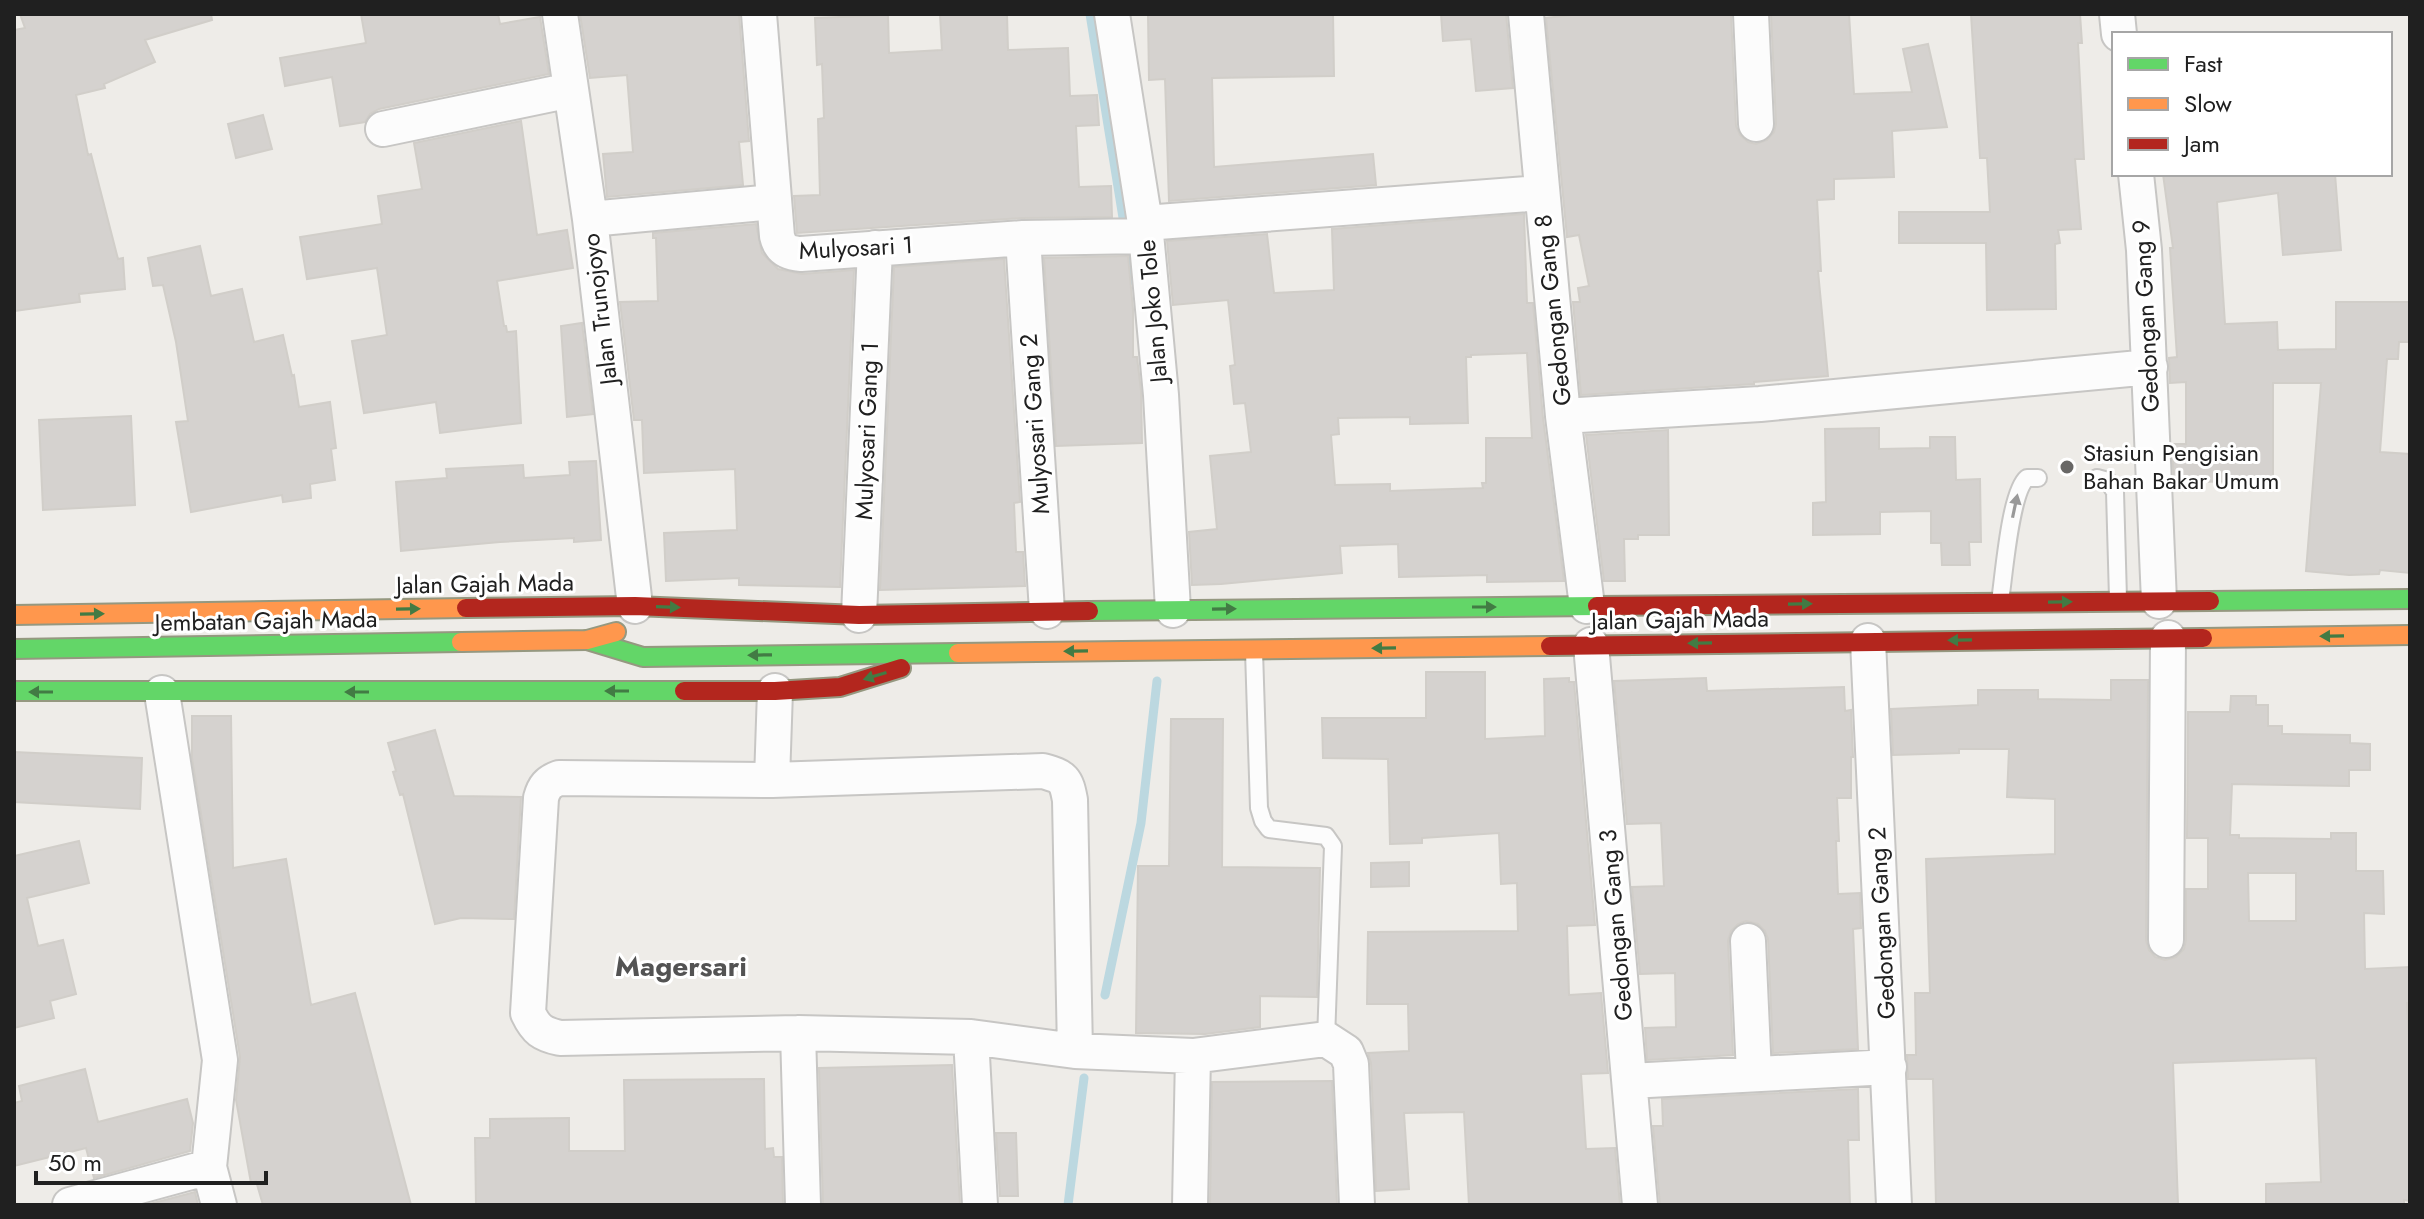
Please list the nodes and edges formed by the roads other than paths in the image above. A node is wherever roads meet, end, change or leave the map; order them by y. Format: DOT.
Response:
graph roads {
  1 [pos="560,14"];
  2 [pos="759,14"];
  3 [pos="1112,14"];
  4 [pos="1526,14"];
  5 [pos="1751,14"];
  6 [pos="571,90"];
  7 [pos="1756,124"];
  8 [pos="383,129"];
  9 [pos="2136,176"];
  10 [pos="1541,193"];
  11 [pos="774,202"];
  12 [pos="590,219"];
  13 [pos="1136,233"];
  14 [pos="1023,238"];
  15 [pos="875,248"];
  16 [pos="2150,367"];
  17 [pos="1563,416"];
  18 [pos="2038,478"];
  19 [pos="2097,478"];
  20 [pos="2410,599"];
  21 [pos="2159,601"];
  22 [pos="2118,602"];
  23 [pos="2000,603"];
  24 [pos="1587,606"];
  25 [pos="1173,610"];
  26 [pos="1047,611"];
  27 [pos="958,612"];
  28 [pos="14,615"];
  29 [pos="859,615"];
  30 [pos="635,620"];
  31 [pos="2410,635"];
  32 [pos="587,640"];
  33 [pos="1868,641"];
  34 [pos="1591,645"];
  35 [pos="2168,645"];
  36 [pos="14,649"];
  37 [pos="1254,649"];
  38 [pos="950,653"];
  39 [pos="14,691"];
  40 [pos="775,691"];
  41 [pos="162,693"];
  42 [pos="772,780"];
  43 [pos="2166,940"];
  44 [pos="1748,941"];
  45 [pos="798,1033"];
  46 [pos="971,1037"];
  47 [pos="1326,1039"];
  48 [pos="1075,1051"];
  49 [pos="1193,1056"];
  50 [pos="1889,1067"];
  51 [pos="1754,1074"];
  52 [pos="1630,1081"];
  53 [pos="209,1167"];
  54 [pos="70,1205"];
  55 [pos="219,1205"];
  56 [pos="803,1205"];
  57 [pos="980,1205"];
  58 [pos="1190,1205"];
  59 [pos="1357,1205"];
  60 [pos="1640,1205"];
  61 [pos="1894,1205"];
  1 -- 6 [label="street, Jalan Trunojoyo"];
  2 -- 11 [label="street, Mulyosari 1"];
  3 -- 13 [label="street, Jalan Joko Tole"];
  4 -- 10 [label="street, Gedongan Gang 8"];
  5 -- 7 [label="street"];
  6 -- 8 [label="street"];
  6 -- 12 [label="street, Jalan Trunojoyo"];
  9 -- 16 [label="street, Gedongan Gang 9"];
  10 -- 13 [label="street, Mulyosari 1"];
  10 -- 17 [label="street, Gedongan Gang 8"];
  11 -- 12 [label="street"];
  11 -- 15 [label="street, Mulyosari 1"];
  12 -- 30 [label="street, Jalan Trunojoyo"];
  13 -- 14 [label="street, Mulyosari 1"];
  13 -- 25 [label="street, Jalan Joko Tole"];
  14 -- 15 [label="street, Mulyosari 1"];
  14 -- 26 [label="street, Mulyosari Gang 2"];
  15 -- 29 [label="street, Mulyosari Gang 1"];
  16 -- 17 [label="street"];
  16 -- 21 [label="street, Gedongan Gang 9"];
  17 -- 24 [label="street, Gedongan Gang 8"];
  23 -- 18 [label="lane, one-way"];
  19 -- 22 [label="lane"];
  20 -- 21 [label="main road, Jalan Gajah Mada"];
  21 -- 22 [label="main road, Jalan Gajah Mada"];
  23 -- 22 [label="main road, Jalan Gajah Mada, one-way"];
  24 -- 23 [label="main road, Jalan Gajah Mada, one-way"];
  25 -- 24 [label="main road, Jalan Gajah Mada, one-way"];
  25 -- 26 [label="main road, Jalan Gajah Mada"];
  26 -- 27 [label="main road, Jalan Gajah Mada"];
  27 -- 29 [label="main road, Jalan Gajah Mada"];
  27 -- 30 [label="main road, Jalan Gajah Mada"];
  28 -- 30 [label="main road, Jalan Gajah Mada, one-way"];
  30 -- 29 [label="main road, Jalan Gajah Mada, one-way"];
  30 -- 32 [label="main road, Jalan Gajah Mada"];
  31 -- 35 [label="main road, Jalan Gajah Mada, one-way"];
  32 -- 36 [label="main road, Jembatan Gajah Mada"];
  38 -- 32 [label="main road, Jalan Gajah Mada, one-way"];
  33 -- 34 [label="main road, Jalan Gajah Mada, one-way"];
  35 -- 33 [label="main road, Jalan Gajah Mada, one-way"];
  33 -- 50 [label="street, Gedongan Gang 2"];
  34 -- 37 [label="main road, Jalan Gajah Mada, one-way"];
  34 -- 52 [label="street, Gedongan Gang 3"];
  35 -- 43 [label="street"];
  37 -- 38 [label="main road, Jalan Gajah Mada, one-way"];
  37 -- 47 [label="lane"];
  38 -- 40 [label="main road, Jalan Gajah Mada, one-way"];
  41 -- 39 [label="main road, Jalan Gajah Mada, one-way"];
  40 -- 41 [label="main road, Jalan Gajah Mada, one-way"];
  40 -- 42 [label="street"];
  41 -- 53 [label="street"];
  42 -- 45 [label="street"];
  42 -- 48 [label="street"];
  44 -- 51 [label="street"];
  45 -- 46 [label="street"];
  45 -- 56 [label="street"];
  46 -- 48 [label="street"];
  46 -- 57 [label="street"];
  47 -- 49 [label="street"];
  47 -- 59 [label="street"];
  48 -- 49 [label="street"];
  49 -- 58 [label="street"];
  50 -- 51 [label="street"];
  50 -- 61 [label="street, Gedongan Gang 2"];
  51 -- 52 [label="street"];
  52 -- 60 [label="street, Gedongan Gang 3"];
  53 -- 54 [label="street"];
  53 -- 55 [label="street"];
}
